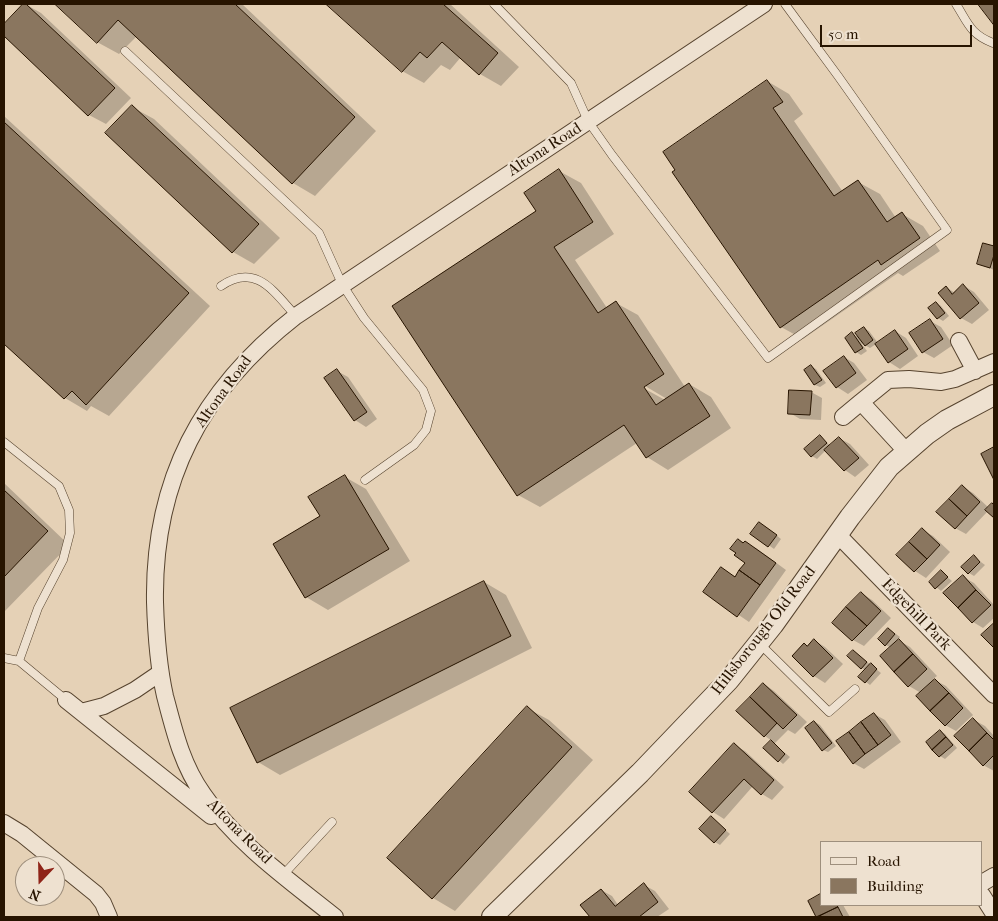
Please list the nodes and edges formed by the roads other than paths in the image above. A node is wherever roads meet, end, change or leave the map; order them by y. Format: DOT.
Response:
graph roads {
  1 [pos="494,4"];
  2 [pos="764,4"];
  3 [pos="785,4"];
  4 [pos="956,4"];
  5 [pos="993,43"];
  6 [pos="125,50"];
  7 [pos="588,121"];
  8 [pos="342,284"];
  9 [pos="221,286"];
  10 [pos="296,316"];
  11 [pos="960,341"];
  12 [pos="994,362"];
  13 [pos="975,370"];
  14 [pos="994,395"];
  15 [pos="861,402"];
  16 [pos="843,417"];
  17 [pos="4,442"];
  18 [pos="906,451"];
  19 [pos="365,480"];
  20 [pos="838,534"];
  21 [pos="759,643"];
  22 [pos="4,658"];
  23 [pos="19,661"];
  24 [pos="160,673"];
  25 [pos="855,689"];
  26 [pos="994,695"];
  27 [pos="66,700"];
  28 [pos="81,712"];
  29 [pos="332,822"];
  30 [pos="4,823"];
  31 [pos="250,847"];
  32 [pos="283,875"];
  33 [pos="994,876"];
  34 [pos="983,883"];
  35 [pos="983,897"];
  36 [pos="994,914"];
  37 [pos="109,917"];
  38 [pos="335,917"];
  39 [pos="492,917"];
  1 -- 7 [label="lane"];
  2 -- 7 [label="street, Altona Road"];
  3 -- 7 [label="lane"];
  4 -- 5 [label="lane"];
  6 -- 8 [label="lane"];
  7 -- 8 [label="street, Altona Road"];
  8 -- 10 [label="street, Altona Road"];
  8 -- 19 [label="lane"];
  9 -- 10 [label="lane"];
  10 -- 24 [label="street, Altona Road"];
  11 -- 13 [label="street"];
  12 -- 13 [label="street"];
  13 -- 15 [label="street"];
  14 -- 18 [label="street, Hillsborough Old Road"];
  15 -- 16 [label="street"];
  15 -- 18 [label="street"];
  17 -- 23 [label="lane"];
  18 -- 20 [label="street, Hillsborough Old Road"];
  20 -- 21 [label="street, Hillsborough Old Road"];
  20 -- 26 [label="street, Edgehill Park"];
  21 -- 25 [label="lane"];
  21 -- 39 [label="street, Hillsborough Old Road"];
  22 -- 23 [label="lane"];
  23 -- 27 [label="lane"];
  24 -- 28 [label="street"];
  24 -- 31 [label="street, Altona Road"];
  27 -- 28 [label="street"];
  28 -- 31 [label="street"];
  29 -- 32 [label="lane"];
  30 -- 37 [label="street"];
  31 -- 32 [label="street, Altona Road"];
  32 -- 38 [label="street, Altona Road"];
  33 -- 34 [label="street"];
  35 -- 36 [label="street"];
}
